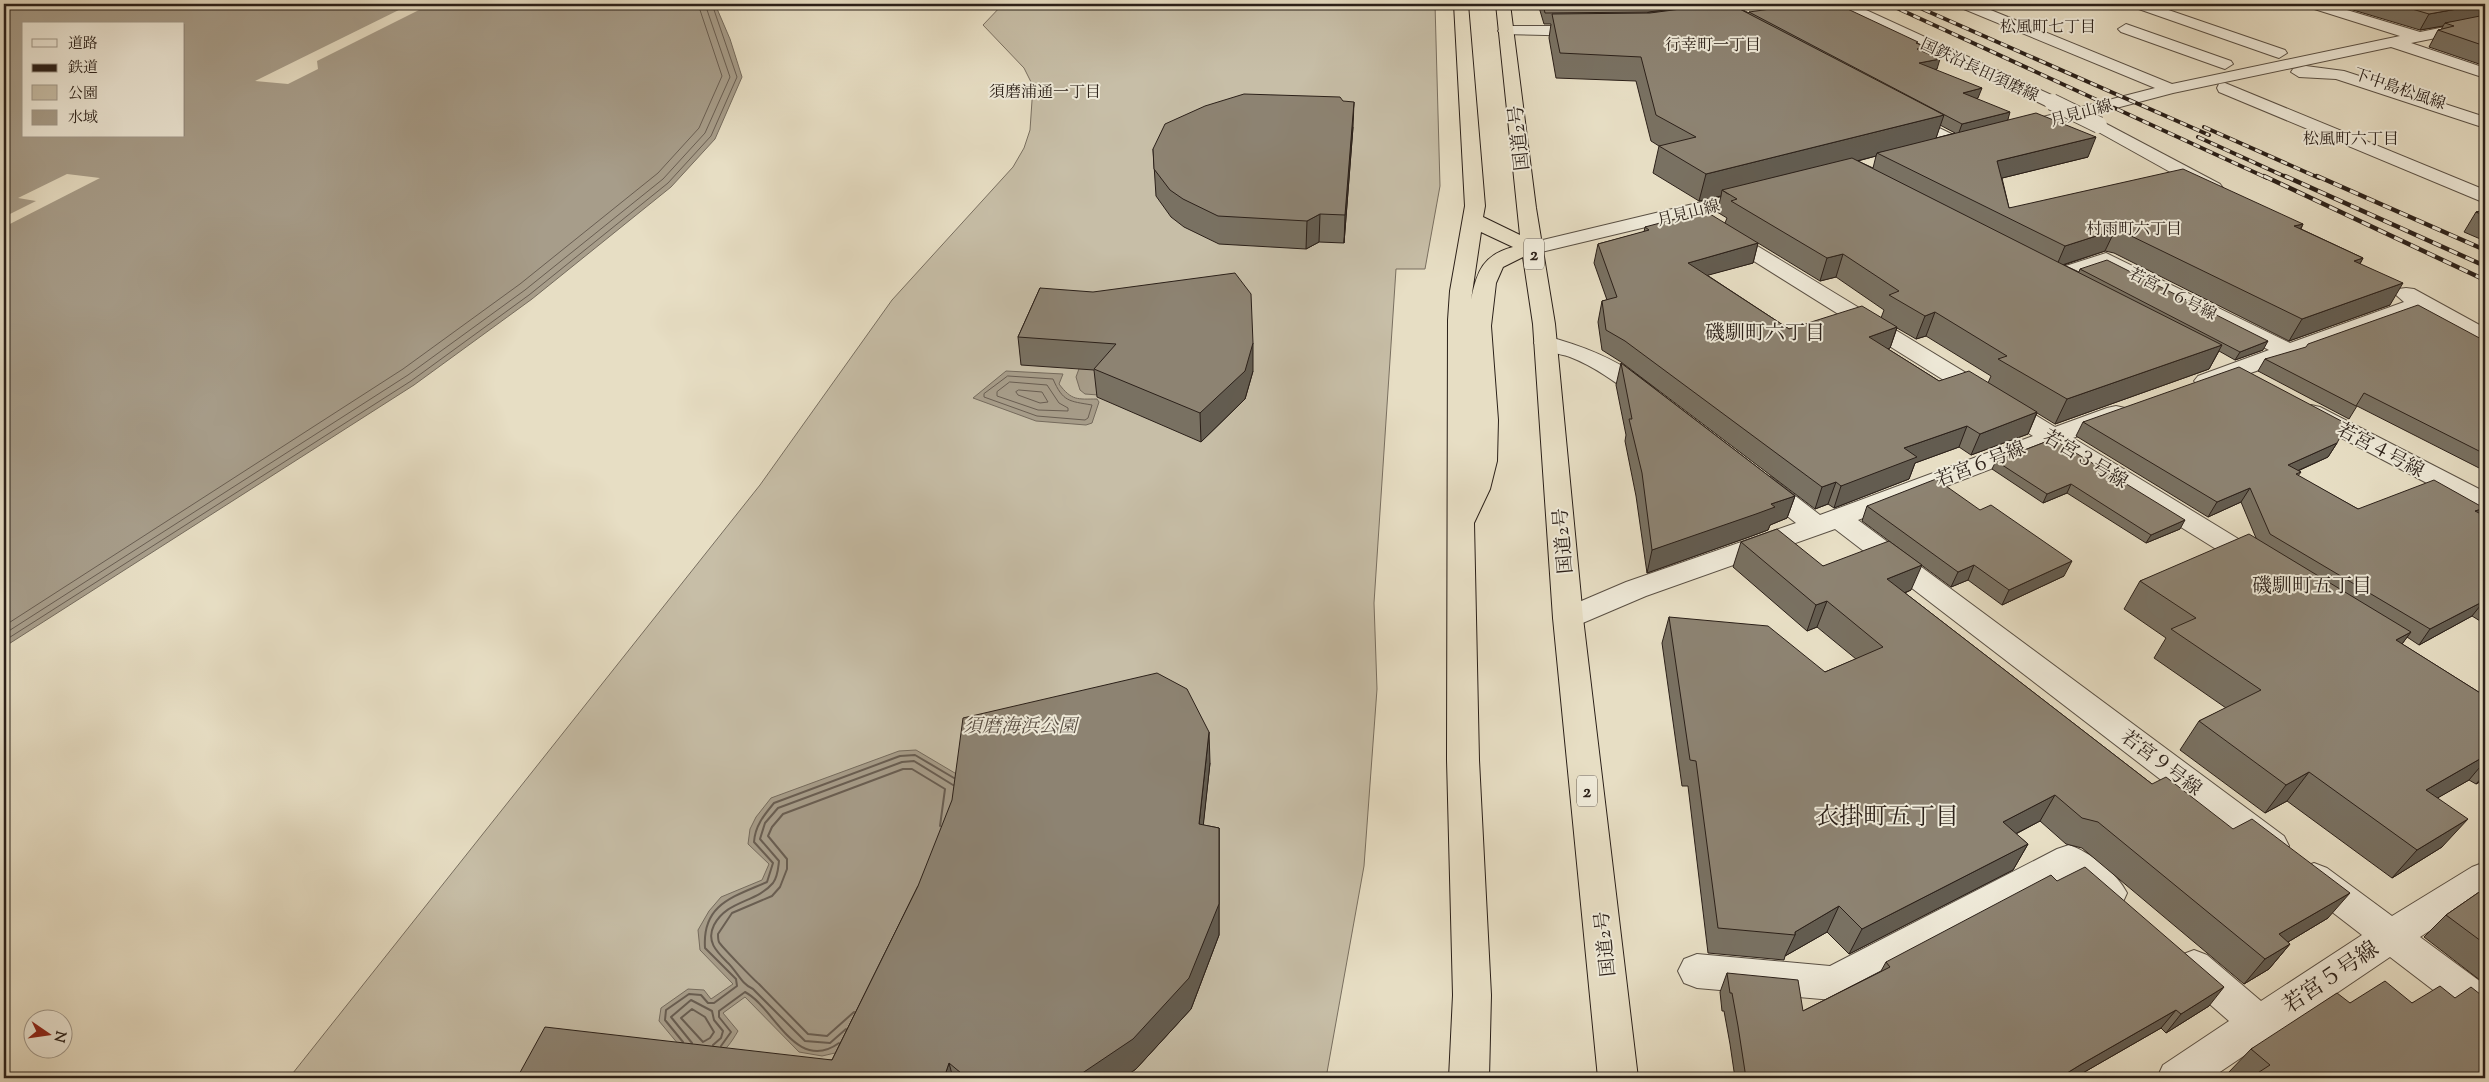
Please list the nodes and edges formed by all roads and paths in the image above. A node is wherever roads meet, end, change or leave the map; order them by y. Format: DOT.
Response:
graph roads {
  1 [pos="1462,4"];
  2 [pos="1503,4"];
  3 [pos="1842,4"];
  4 [pos="1964,4"];
  5 [pos="2138,4"];
  6 [pos="2313,4"];
  7 [pos="2485,24"];
  8 [pos="2126,29"];
  9 [pos="1598,30"];
  10 [pos="2455,30"];
  11 [pos="1506,31"];
  12 [pos="2420,37"];
  13 [pos="2485,40"];
  14 [pos="2393,42"];
  15 [pos="2279,53"];
  16 [pos="2314,59"];
  17 [pos="2225,64"];
  18 [pos="2485,73"];
  19 [pos="2171,89"];
  20 [pos="1888,107"];
  21 [pos="2485,117"];
  22 [pos="2485,123"];
  23 [pos="1998,134"];
  24 [pos="1931,151"];
  25 [pos="1774,191"];
  26 [pos="2229,197"];
  27 [pos="2485,197"];
  28 [pos="1689,212"];
  29 [pos="1472,219"];
  30 [pos="1533,248"];
  31 [pos="2386,283"];
  32 [pos="2079,289"];
  33 [pos="2421,302"];
  34 [pos="2485,337"];
  35 [pos="1545,343"];
  36 [pos="2290,352"];
  37 [pos="2207,358"];
  38 [pos="2233,371"];
  39 [pos="2259,385"];
  40 [pos="2187,388"];
  41 [pos="2294,403"];
  42 [pos="2141,404"];
  43 [pos="1667,410"];
  44 [pos="2050,436"];
  45 [pos="1746,471"];
  46 [pos="2485,503"];
  47 [pos="1827,521"];
  48 [pos="1461,525"];
  49 [pos="2280,577"];
  50 [pos="1568,618"];
  51 [pos="2485,877"];
  52 [pos="2135,916"];
  53 [pos="2391,936"];
  54 [pos="2172,948"];
  55 [pos="1697,972"];
  56 [pos="2485,1007"];
  57 [pos="2260,1023"];
  58 [pos="1469,1078"];
  59 [pos="1618,1078"];
  60 [pos="2177,1078"];
  1 -- 29 [label="highway, 2"];
  2 -- 11 [label="highway, 国道2号 / 2"];
  3 -- 26 [label="street, 国鉄沿長田須磨線, bridge"];
  4 -- 19 [label="street"];
  5 -- 15 [label="street"];
  6 -- 12 [label="street"];
  7 -- 10 [label="street, 月見山線"];
  8 -- 17 [label="street"];
  9 -- 11 [label="street"];
  10 -- 12 [label="street, 月見山線"];
  10 -- 13 [label="street"];
  11 -- 30 [label="highway, 国道2号 / 2"];
  12 -- 14 [label="street, 月見山線"];
  14 -- 16 [label="street, 月見山線"];
  14 -- 18 [label="street"];
  16 -- 19 [label="street, 月見山線"];
  16 -- 21 [label="street, 下中島松風線"];
  19 -- 23 [label="street, 月見山線"];
  20 -- 24 [label="street"];
  22 -- 27 [label="street"];
  25 -- 28 [label="street, 月見山線"];
  28 -- 30 [label="street, 月見山線"];
  28 -- 44 [label="street, 若宮３号線"];
  29 -- 30 [label="highway"];
  29 -- 48 [label="highway, 2"];
  30 -- 35 [label="highway, 国道2号 / 2"];
  30 -- 48 [label="highway, 2"];
  31 -- 33 [label="street"];
  32 -- 36 [label="street, 若宮１６号線"];
  33 -- 34 [label="street"];
  33 -- 36 [label="street"];
  35 -- 43 [label="street"];
  35 -- 50 [label="highway, 国道2号 / 2"];
  36 -- 38 [label="street"];
  37 -- 38 [label="street"];
  38 -- 39 [label="street"];
  38 -- 40 [label="street"];
  41 -- 46 [label="street, 若宮４号線"];
  42 -- 44 [label="street, 若宮６号線"];
  44 -- 47 [label="street, 若宮６号線"];
  44 -- 49 [label="street, 若宮３号線"];
  45 -- 47 [label="street, 若宮９号線"];
  47 -- 50 [label="street, 若宮６号線"];
  47 -- 53 [label="street, 若宮９号線"];
  48 -- 58 [label="highway, 2"];
  50 -- 59 [label="highway, 国道2号 / 2"];
  51 -- 53 [label="street, 若宮５号線"];
  52 -- 55 [label="street"];
  53 -- 56 [label="street, 若宮９号線"];
  53 -- 57 [label="street, 若宮５号線"];
  54 -- 57 [label="street"];
  57 -- 60 [label="street, 若宮５号線"];
}
